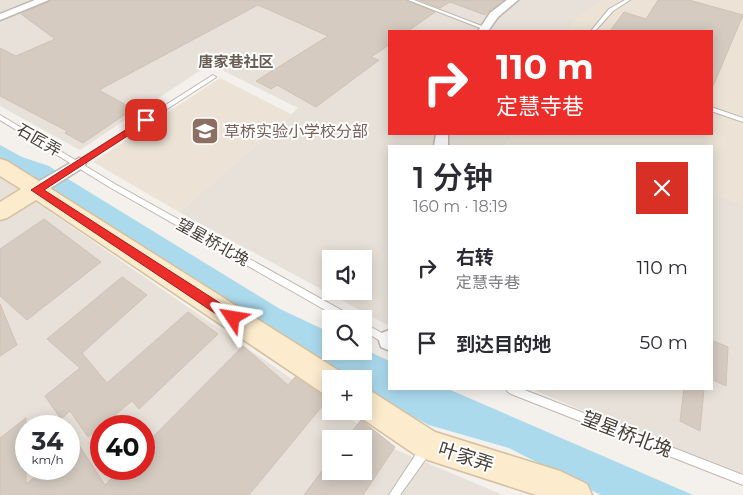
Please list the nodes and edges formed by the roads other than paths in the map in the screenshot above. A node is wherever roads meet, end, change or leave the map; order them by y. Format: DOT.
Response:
graph roads {
  1 [pos="44,0"];
  2 [pos="410,0"];
  3 [pos="514,0"];
  4 [pos="628,0"];
  5 [pos="0,17"];
  6 [pos="484,29"];
  7 [pos="594,30"];
  8 [pos="213,77"];
  9 [pos="713,110"];
  10 [pos="0,117"];
  11 [pos="743,120"];
  12 [pos="79,163"];
  13 [pos="0,166"];
  14 [pos="40,188"];
  15 [pos="0,212"];
  16 [pos="333,310"];
  17 [pos="372,331"];
  18 [pos="388,340"];
  19 [pos="322,376"];
  20 [pos="513,390"];
  21 [pos="372,408"];
  22 [pos="428,445"];
  23 [pos="743,480"];
  24 [pos="394,495"];
  25 [pos="576,495"];
  1 -- 5 [label="street"];
  2 -- 6 [label="lane"];
  3 -- 6 [label="street"];
  4 -- 7 [label="lane"];
  8 -- 12 [label="lane"];
  9 -- 11 [label="lane"];
  10 -- 12 [label="lane, 石匠弄"];
  12 -- 14 [label="street"];
  12 -- 16 [label="lane, 望星桥北堍"];
  13 -- 14 [label="street"];
  14 -- 15 [label="street"];
  14 -- 19 [label="street"];
  17 -- 18 [label="lane"];
  20 -- 23 [label="lane, 望星桥北堍"];
  21 -- 22 [label="street, 叶家弄"];
  22 -- 24 [label="lane"];
  22 -- 25 [label="street, 叶家弄"];
}
